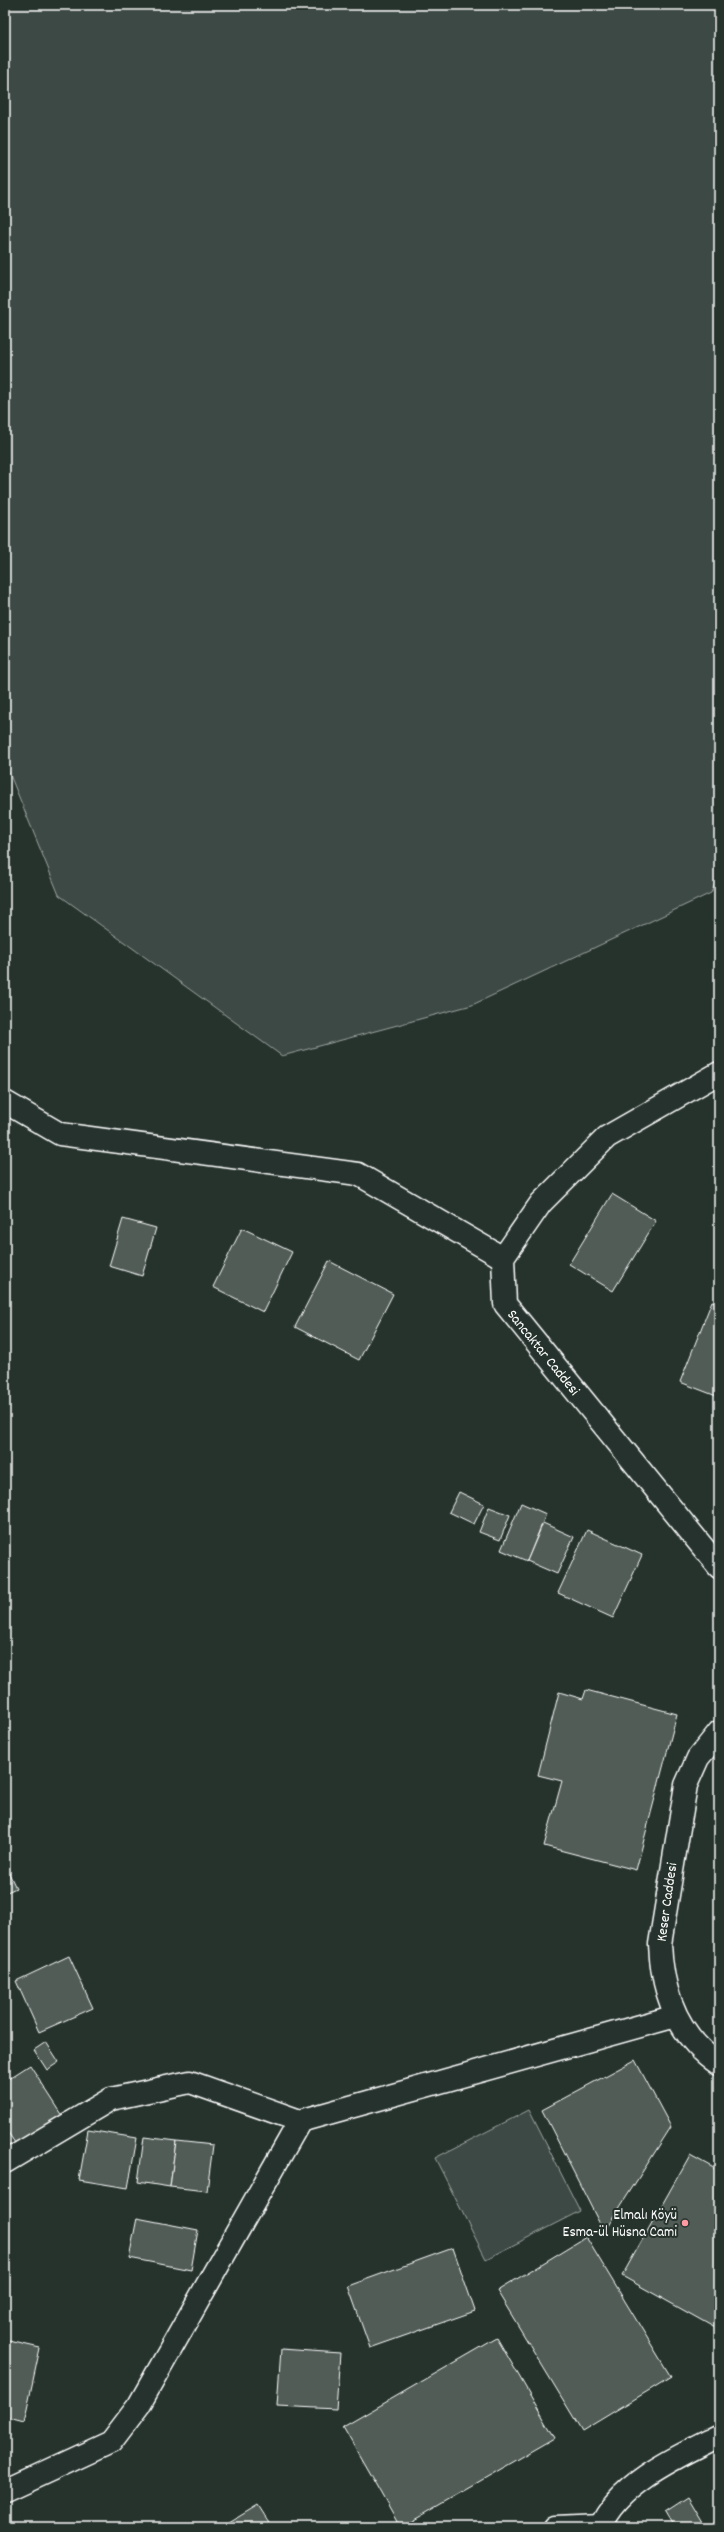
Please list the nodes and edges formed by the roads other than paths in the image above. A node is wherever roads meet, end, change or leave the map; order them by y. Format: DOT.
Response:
graph roads {
  1 [pos="719,1073"];
  2 [pos="5,1102"];
  3 [pos="504,1258"];
  4 [pos="719,1566"];
  5 [pos="719,1732"];
  6 [pos="676,2016"];
  7 [pos="719,2064"];
  8 [pos="300,2121"];
  9 [pos="5,2162"];
  10 [pos="719,2436"];
  11 [pos="5,2491"];
  12 [pos="600,2526"];
  13 [pos="556,2527"];
  1 -- 3 [label="street"];
  2 -- 3 [label="street"];
  3 -- 4 [label="street, Sancaktar Caddesi"];
  5 -- 6 [label="street, Keser Caddesi"];
  6 -- 7 [label="street, Keser Caddesi"];
  6 -- 8 [label="street"];
  8 -- 9 [label="street"];
  8 -- 11 [label="street"];
  10 -- 12 [label="street"];
  12 -- 13 [label="street"];
}
